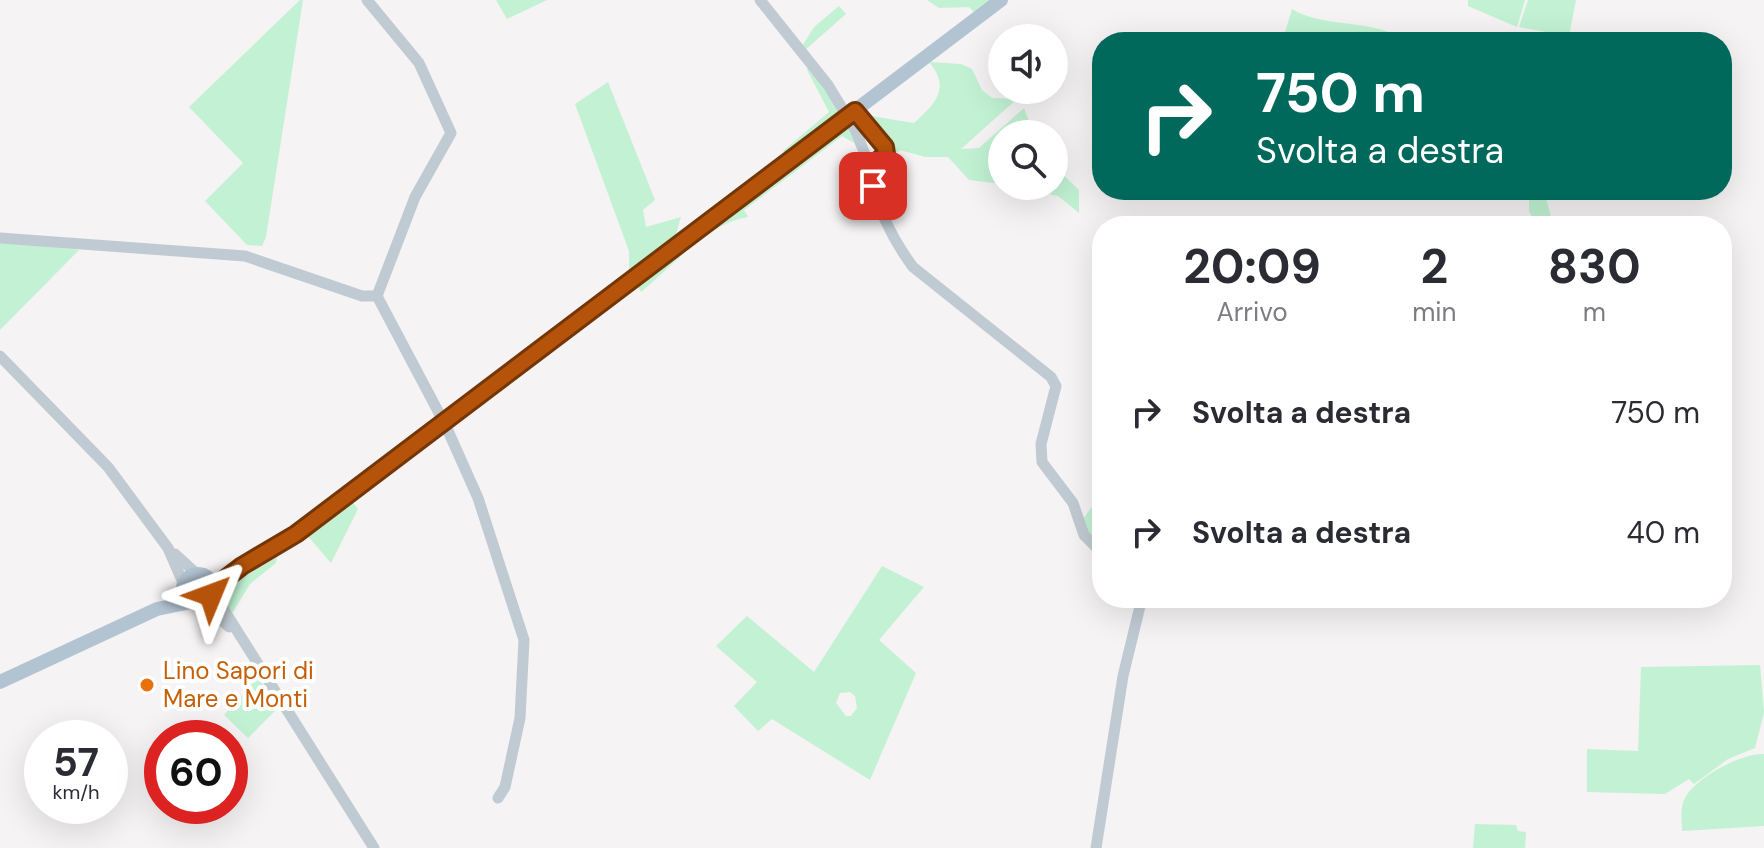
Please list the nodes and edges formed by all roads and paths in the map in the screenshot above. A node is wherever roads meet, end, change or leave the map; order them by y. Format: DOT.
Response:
graph roads {
  1 [pos="367,0"];
  2 [pos="760,0"];
  3 [pos="1001,0"];
  4 [pos="852,109"];
  5 [pos="870,167"];
  6 [pos="0,238"];
  7 [pos="377,296"];
  8 [pos="0,356"];
  9 [pos="1092,544"];
  10 [pos="168,548"];
  11 [pos="242,566"];
  12 [pos="201,575"];
  13 [pos="198,593"];
  14 [pos="1140,608"];
  15 [pos="0,682"];
  16 [pos="498,798"];
  17 [pos="374,848"];
  18 [pos="1096,848"];
  1 -- 7 [label="street"];
  2 -- 4 [label="street"];
  3 -- 4 [label="main road"];
  4 -- 5 [label="street, bridge"];
  4 -- 5 [label="street"];
  4 -- 11 [label="main road"];
  5 -- 9 [label="street"];
  6 -- 7 [label="street"];
  7 -- 16 [label="street, bridge"];
  8 -- 10 [label="street"];
  10 -- 12 [label="street"];
  10 -- 13 [label="street"];
  11 -- 12 [label="main road"];
  11 -- 13 [label="main road"];
  12 -- 13 [label="main road"];
  12 -- 13 [label="main road"];
  13 -- 15 [label="main road"];
  13 -- 17 [label="street"];
  14 -- 18 [label="street"];
}
